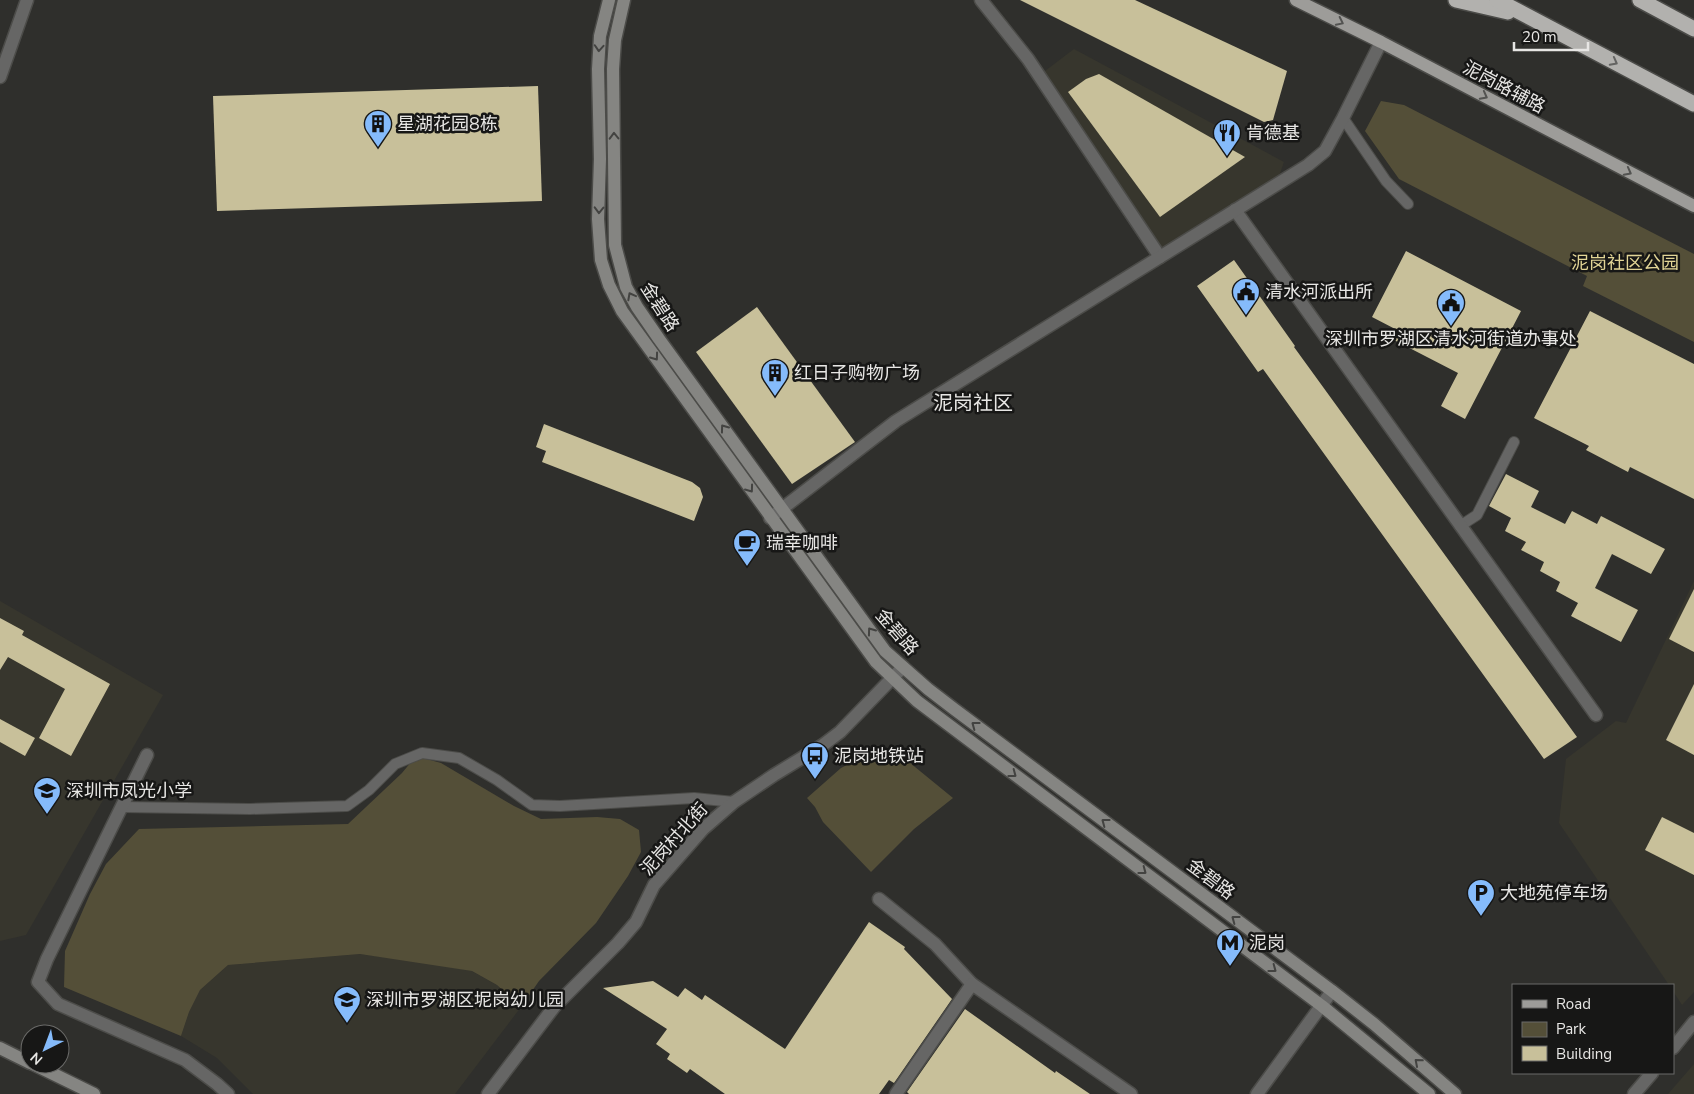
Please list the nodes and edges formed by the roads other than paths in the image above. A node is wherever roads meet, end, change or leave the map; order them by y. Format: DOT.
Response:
graph roads {
  1 [pos="27,0"];
  2 [pos="609,0"];
  3 [pos="624,0"];
  4 [pos="981,0"];
  5 [pos="1296,0"];
  6 [pos="1456,0"];
  7 [pos="1497,0"];
  8 [pos="1640,0"];
  9 [pos="1524,15"];
  10 [pos="1694,29"];
  11 [pos="1382,42"];
  12 [pos="0,77"];
  13 [pos="1694,104"];
  14 [pos="1343,118"];
  15 [pos="1408,204"];
  16 [pos="1694,206"];
  17 [pos="1235,210"];
  18 [pos="1160,257"];
  19 [pos="1514,442"];
  20 [pos="783,509"];
  21 [pos="770,518"];
  22 [pos="1460,526"];
  23 [pos="903,667"];
  24 [pos="893,679"];
  25 [pos="1596,715"];
  26 [pos="147,754"];
  27 [pos="734,802"];
  28 [pos="122,807"];
  29 [pos="879,899"];
  30 [pos="972,984"];
  31 [pos="1332,991"];
  32 [pos="1322,1006"];
  33 [pos="1694,1022"];
  34 [pos="1674,1047"];
  35 [pos="0,1048"];
  36 [pos="20,1058"];
  37 [pos="53,1074"];
  38 [pos="1651,1074"];
  39 [pos="94,1094"];
  40 [pos="228,1094"];
  41 [pos="488,1094"];
  42 [pos="896,1094"];
  43 [pos="1131,1094"];
  44 [pos="1257,1094"];
  45 [pos="1428,1094"];
  46 [pos="1455,1094"];
  47 [pos="1634,1094"];
  1 -- 12 [label="street"];
  2 -- 21 [label="street, 金碧路, one-way"];
  20 -- 3 [label="street, 金碧路, one-way"];
  4 -- 18 [label="street"];
  5 -- 11 [label="main road, 泥岗路辅路, one-way"];
  6 -- 9 [label="highway"];
  7 -- 9 [label="highway"];
  8 -- 10 [label="highway"];
  9 -- 13 [label="highway, one-way"];
  11 -- 14 [label="street"];
  11 -- 16 [label="main road, 泥岗路辅路, one-way"];
  14 -- 15 [label="lane"];
  14 -- 17 [label="street"];
  17 -- 18 [label="street"];
  17 -- 22 [label="street"];
  18 -- 20 [label="street"];
  19 -- 22 [label="lane"];
  20 -- 21 [label="street"];
  23 -- 20 [label="street, 金碧路, one-way"];
  21 -- 24 [label="street, 金碧路"];
  22 -- 25 [label="street"];
  23 -- 24 [label="street, 泥岗村北街"];
  31 -- 23 [label="street, 金碧路, one-way"];
  24 -- 27 [label="street, 泥岗村北街"];
  24 -- 32 [label="street, 金碧路, one-way"];
  26 -- 28 [label="street"];
  27 -- 28 [label="lane"];
  27 -- 41 [label="street, 泥岗村北街"];
  28 -- 40 [label="street"];
  29 -- 30 [label="street"];
  30 -- 42 [label="street"];
  30 -- 43 [label="street"];
  31 -- 32 [label="street"];
  46 -- 31 [label="street, 金碧路, one-way"];
  32 -- 44 [label="street"];
  32 -- 45 [label="street, 金碧路"];
  33 -- 34 [label="street"];
  35 -- 36 [label="street"];
  37 -- 39 [label="street"];
  38 -- 47 [label="street"];
}
